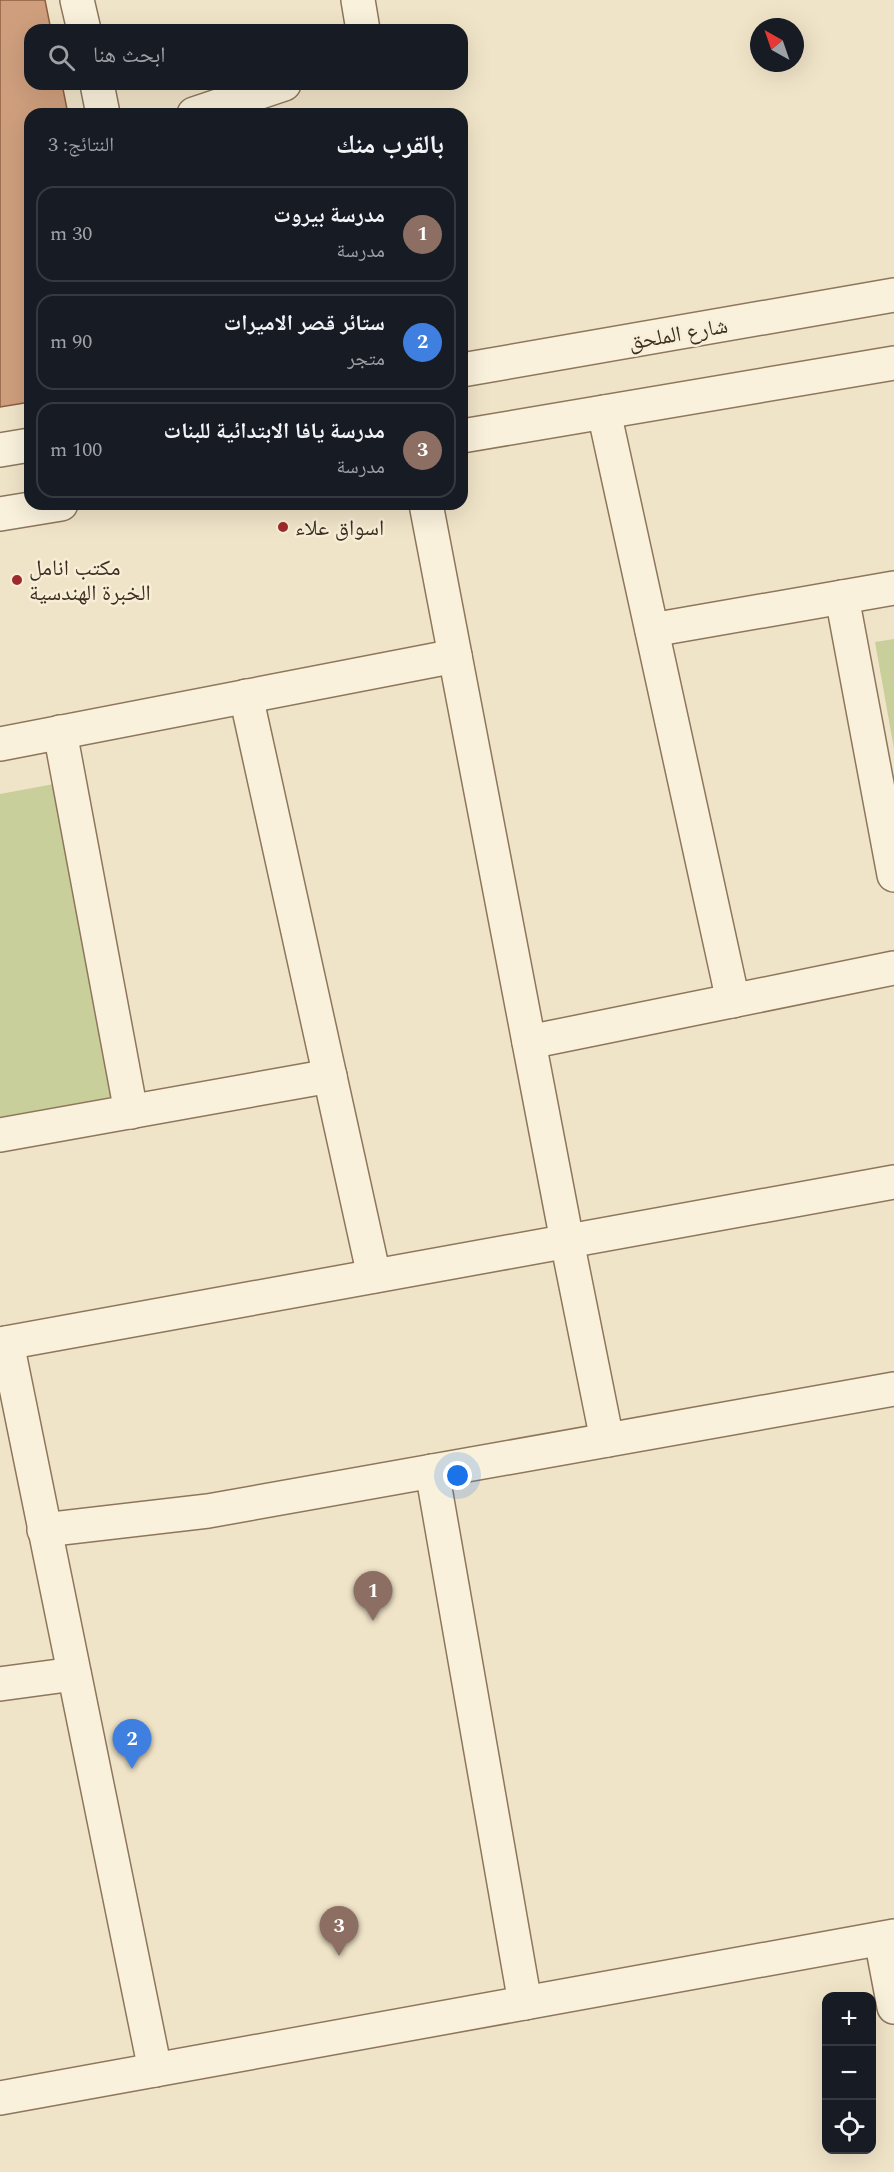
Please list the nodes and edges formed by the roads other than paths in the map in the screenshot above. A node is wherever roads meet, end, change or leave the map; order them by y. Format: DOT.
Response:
graph roads {
  1 [pos="78,0"];
  2 [pos="358,0"];
  3 [pos="83,24"];
  4 [pos="362,24"];
  5 [pos="98,90"];
  6 [pos="266,90"];
  7 [pos="103,108"];
  8 [pos="212,108"];
  9 [pos="894,295"];
  10 [pos="894,363"];
  11 [pos="468,369"];
  12 [pos="604,412"];
  13 [pos="468,435"];
  14 [pos="24,446"];
  15 [pos="0,450"];
  16 [pos="24,510"];
  17 [pos="427,510"];
  18 [pos="0,514"];
  19 [pos="894,588"];
  20 [pos="842,597"];
  21 [pos="652,630"];
  22 [pos="455,656"];
  23 [pos="246,696"];
  24 [pos="60,732"];
  25 [pos="0,744"];
  26 [pos="894,875"];
  27 [pos="894,968"];
  28 [pos="733,1001"];
  29 [pos="529,1042"];
  30 [pos="330,1076"];
  31 [pos="130,1112"];
  32 [pos="0,1135"];
  33 [pos="894,1182"];
  34 [pos="567,1241"];
  35 [pos="374,1276"];
  36 [pos="3,1344"];
  37 [pos="894,1389"];
  38 [pos="608,1440"];
  39 [pos="432,1472"];
  40 [pos="44,1530"];
  41 [pos="74,1674"];
  42 [pos="0,1684"];
  43 [pos="888,1937"];
  44 [pos="525,2003"];
  45 [pos="894,2007"];
  46 [pos="155,2070"];
  47 [pos="0,2098"];
  1 -- 3 [label="street"];
  2 -- 4 [label="street"];
  5 -- 7 [label="street"];
  6 -- 8 [label="street"];
  9 -- 11 [label="street, شارع الملحق"];
  10 -- 12 [label="street"];
  12 -- 13 [label="street"];
  12 -- 21 [label="street"];
  14 -- 15 [label="street"];
  16 -- 18 [label="street"];
  17 -- 22 [label="street"];
  19 -- 20 [label="street"];
  20 -- 21 [label="street"];
  20 -- 26 [label="street"];
  21 -- 28 [label="street"];
  22 -- 23 [label="street"];
  22 -- 29 [label="street"];
  23 -- 24 [label="street"];
  23 -- 30 [label="street"];
  24 -- 25 [label="street"];
  24 -- 31 [label="street"];
  27 -- 28 [label="street"];
  28 -- 29 [label="street"];
  29 -- 34 [label="street"];
  30 -- 31 [label="street"];
  30 -- 35 [label="street"];
  31 -- 32 [label="street"];
  33 -- 34 [label="street"];
  34 -- 35 [label="street"];
  34 -- 38 [label="street"];
  35 -- 36 [label="street"];
  36 -- 40 [label="street"];
  37 -- 38 [label="street"];
  38 -- 39 [label="street"];
  39 -- 40 [label="street"];
  39 -- 44 [label="street"];
  40 -- 41 [label="street"];
  41 -- 42 [label="street"];
  41 -- 46 [label="street"];
  43 -- 44 [label="street"];
  43 -- 45 [label="street"];
  44 -- 46 [label="street"];
  46 -- 47 [label="street"];
}
